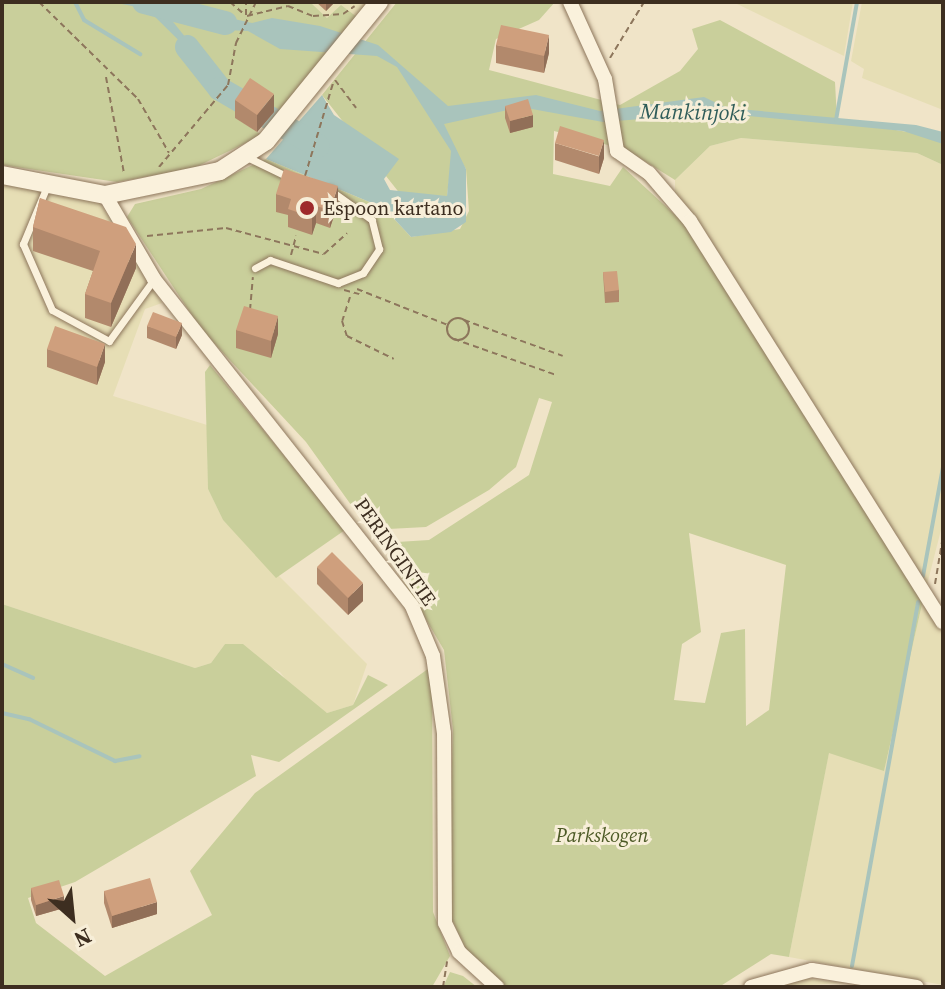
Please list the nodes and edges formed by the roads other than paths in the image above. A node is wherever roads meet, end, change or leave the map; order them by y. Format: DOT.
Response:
graph roads {
  1 [pos="570,2"];
  2 [pos="368,4"];
  3 [pos="247,157"];
  4 [pos="2,175"];
  5 [pos="304,181"];
  6 [pos="314,184"];
  7 [pos="47,186"];
  8 [pos="105,195"];
  9 [pos="255,268"];
  10 [pos="154,279"];
  11 [pos="943,622"];
  12 [pos="497,987"];
  13 [pos="751,987"];
  14 [pos="917,987"];
  1 -- 11 [label="street"];
  2 -- 3 [label="street"];
  3 -- 5 [label="lane"];
  3 -- 8 [label="street"];
  4 -- 7 [label="street"];
  6 -- 9 [label="lane"];
  7 -- 8 [label="street"];
  7 -- 10 [label="lane"];
  8 -- 10 [label="street, PERINGINTIE"];
  10 -- 12 [label="street, PERINGINTIE"];
  13 -- 14 [label="street"];
}
